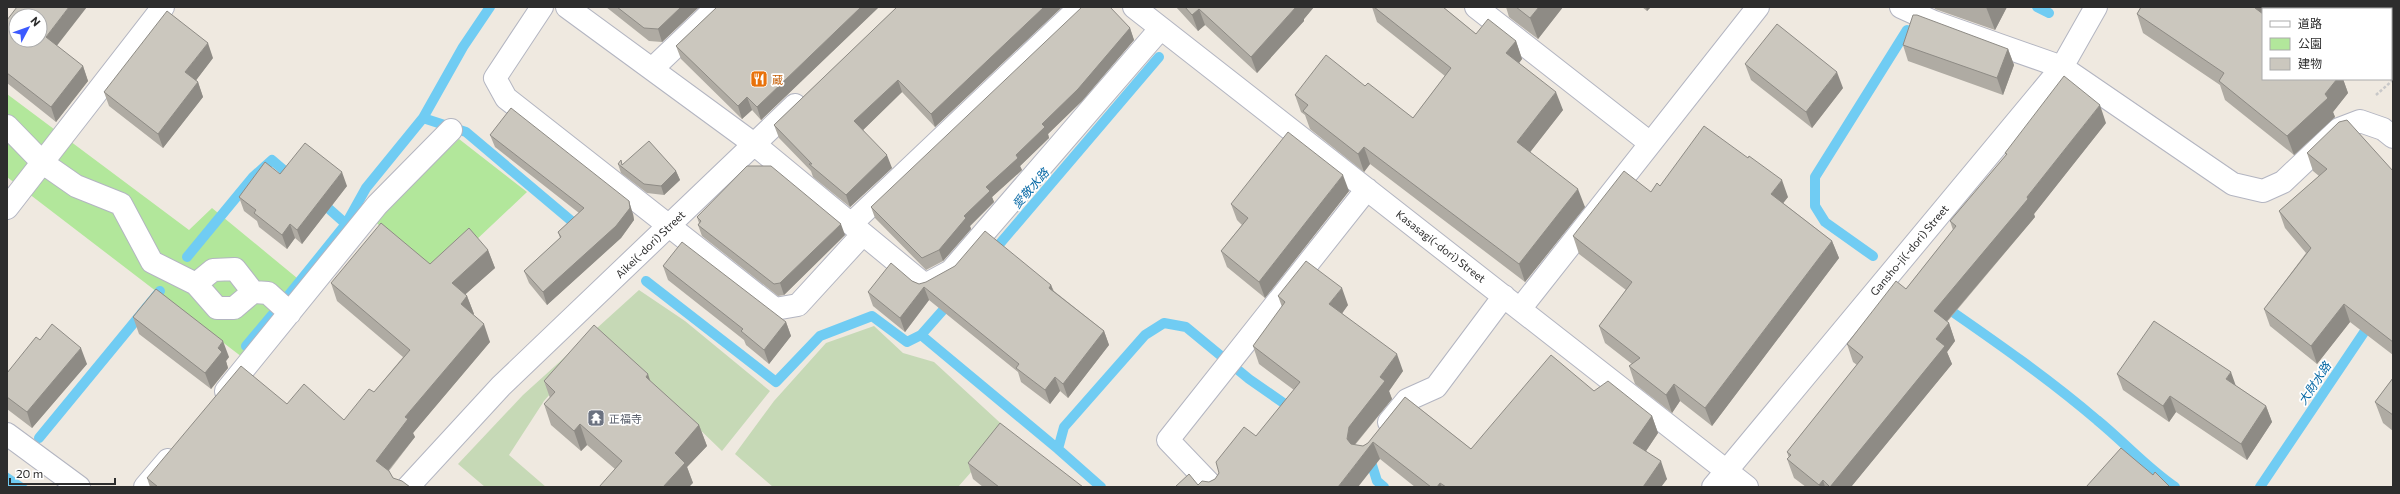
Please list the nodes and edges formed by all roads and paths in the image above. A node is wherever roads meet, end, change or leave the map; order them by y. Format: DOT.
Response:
graph roads {
  1 [pos="164,7"];
  2 [pos="542,7"];
  3 [pos="567,7"];
  4 [pos="717,7"];
  5 [pos="1080,7"];
  6 [pos="1134,7"];
  7 [pos="1476,7"];
  8 [pos="1758,7"];
  9 [pos="1901,7"];
  10 [pos="2096,9"];
  11 [pos="1161,28"];
  12 [pos="2062,67"];
  13 [pos="652,69"];
  14 [pos="2393,80"];
  15 [pos="811,89"];
  16 [pos="2372,99"];
  17 [pos="7,126"];
  18 [pos="451,130"];
  19 [pos="2393,137"];
  20 [pos="1650,143"];
  21 [pos="754,144"];
  22 [pos="42,163"];
  23 [pos="1368,189"];
  24 [pos="7,208"];
  25 [pos="669,226"];
  26 [pos="856,229"];
  27 [pos="196,284"];
  28 [pos="253,292"];
  29 [pos="1512,302"];
  30 [pos="290,313"];
  31 [pos="211,409"];
  32 [pos="7,434"];
  33 [pos="1374,440"];
  34 [pos="180,445"];
  35 [pos="1727,470"];
  36 [pos="79,487"];
  37 [pos="145,487"];
  38 [pos="408,487"];
  39 [pos="1213,487"];
  40 [pos="1713,487"];
  41 [pos="1747,487"];
  1 -- 22 [label="street"];
  2 -- 25 [label="street"];
  3 -- 13 [label="street"];
  4 -- 13 [label="street"];
  5 -- 26 [label="street"];
  6 -- 11 [label="street, Kasasagi(-dori) Street"];
  7 -- 20 [label="street"];
  8 -- 20 [label="street"];
  9 -- 12 [label="street"];
  10 -- 12 [label="street, Gansho-ji(-dori) Street"];
  11 -- 23 [label="street, Kasasagi(-dori) Street"];
  11 -- 26 [label="street"];
  12 -- 19 [label="street"];
  12 -- 35 [label="street, Gansho-ji(-dori) Street"];
  13 -- 21 [label="street"];
  14 -- 16 [label="path"];
  15 -- 21 [label="street, Aikei(-dori) Street"];
  17 -- 22 [label="street"];
  18 -- 30 [label="street"];
  20 -- 29 [label="street"];
  21 -- 25 [label="street, Aikei(-dori) Street"];
  21 -- 26 [label="street"];
  22 -- 24 [label="street"];
  22 -- 27 [label="street"];
  23 -- 29 [label="street, Kasasagi(-dori) Street"];
  23 -- 39 [label="street"];
  25 -- 26 [label="street"];
  25 -- 38 [label="street, Aikei(-dori) Street"];
  27 -- 28 [label="street"];
  27 -- 28 [label="street"];
  28 -- 30 [label="street"];
  29 -- 33 [label="street"];
  29 -- 35 [label="street, Kasasagi(-dori) Street"];
  30 -- 31 [label="street"];
  32 -- 36 [label="street"];
  34 -- 37 [label="street"];
  35 -- 40 [label="street, Gansho-ji(-dori) Street"];
  35 -- 41 [label="street, Kasasagi(-dori) Street"];
}
